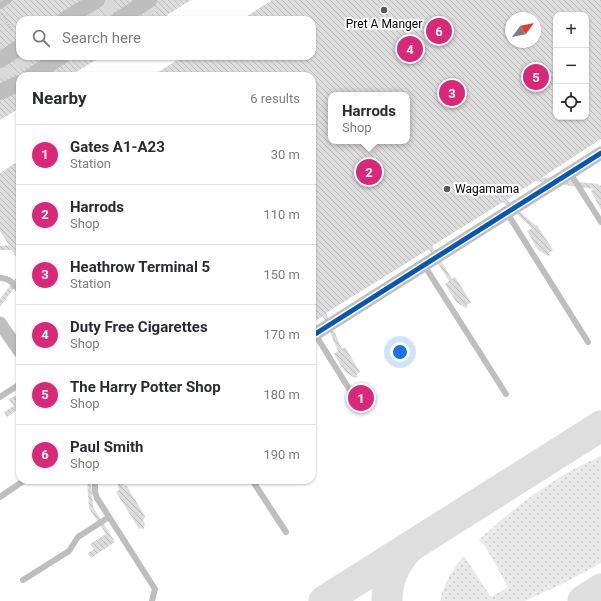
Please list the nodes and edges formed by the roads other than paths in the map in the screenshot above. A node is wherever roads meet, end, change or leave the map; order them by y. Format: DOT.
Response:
graph roads {
  1 [pos="9,0"];
  2 [pos="97,0"];
  3 [pos="149,0"];
  4 [pos="0,6"];
  5 [pos="71,16"];
  6 [pos="124,16"];
  7 [pos="16,50"];
  8 [pos="0,60"];
  9 [pos="56,60"];
  10 [pos="37,72"];
  11 [pos="16,85"];
  12 [pos="0,92"];
  13 [pos="601,153"];
  14 [pos="570,172"];
  15 [pos="507,212"];
  16 [pos="601,222"];
  17 [pos="424,265"];
  18 [pos="0,278"];
  19 [pos="16,286"];
  20 [pos="0,323"];
  21 [pos="316,333"];
  22 [pos="316,340"];
  23 [pos="588,342"];
  24 [pos="16,346"];
  25 [pos="16,387"];
  26 [pos="351,392"];
  27 [pos="506,394"];
  28 [pos="0,397"];
  29 [pos="19,484"];
  30 [pos="96,484"];
  31 [pos="255,484"];
  32 [pos="0,497"];
  33 [pos="109,517"];
  34 [pos="286,532"];
  35 [pos="23,580"];
  36 [pos="152,601"];
  1 -- 4 [label="lane"];
  2 -- 5 [label="street"];
  3 -- 6 [label="street"];
  7 -- 8 [label="street"];
  9 -- 10 [label="street"];
  11 -- 12 [label="street"];
  13 -- 14 [label="street"];
  14 -- 15 [label="street"];
  14 -- 16 [label="lane"];
  15 -- 17 [label="street"];
  15 -- 23 [label="lane"];
  17 -- 21 [label="street"];
  17 -- 27 [label="lane"];
  18 -- 19 [label="lane"];
  20 -- 24 [label="street"];
  22 -- 26 [label="lane"];
  25 -- 28 [label="lane"];
  29 -- 32 [label="lane"];
  30 -- 33 [label="lane"];
  31 -- 34 [label="lane"];
  33 -- 35 [label="lane"];
  33 -- 36 [label="lane"];
}
